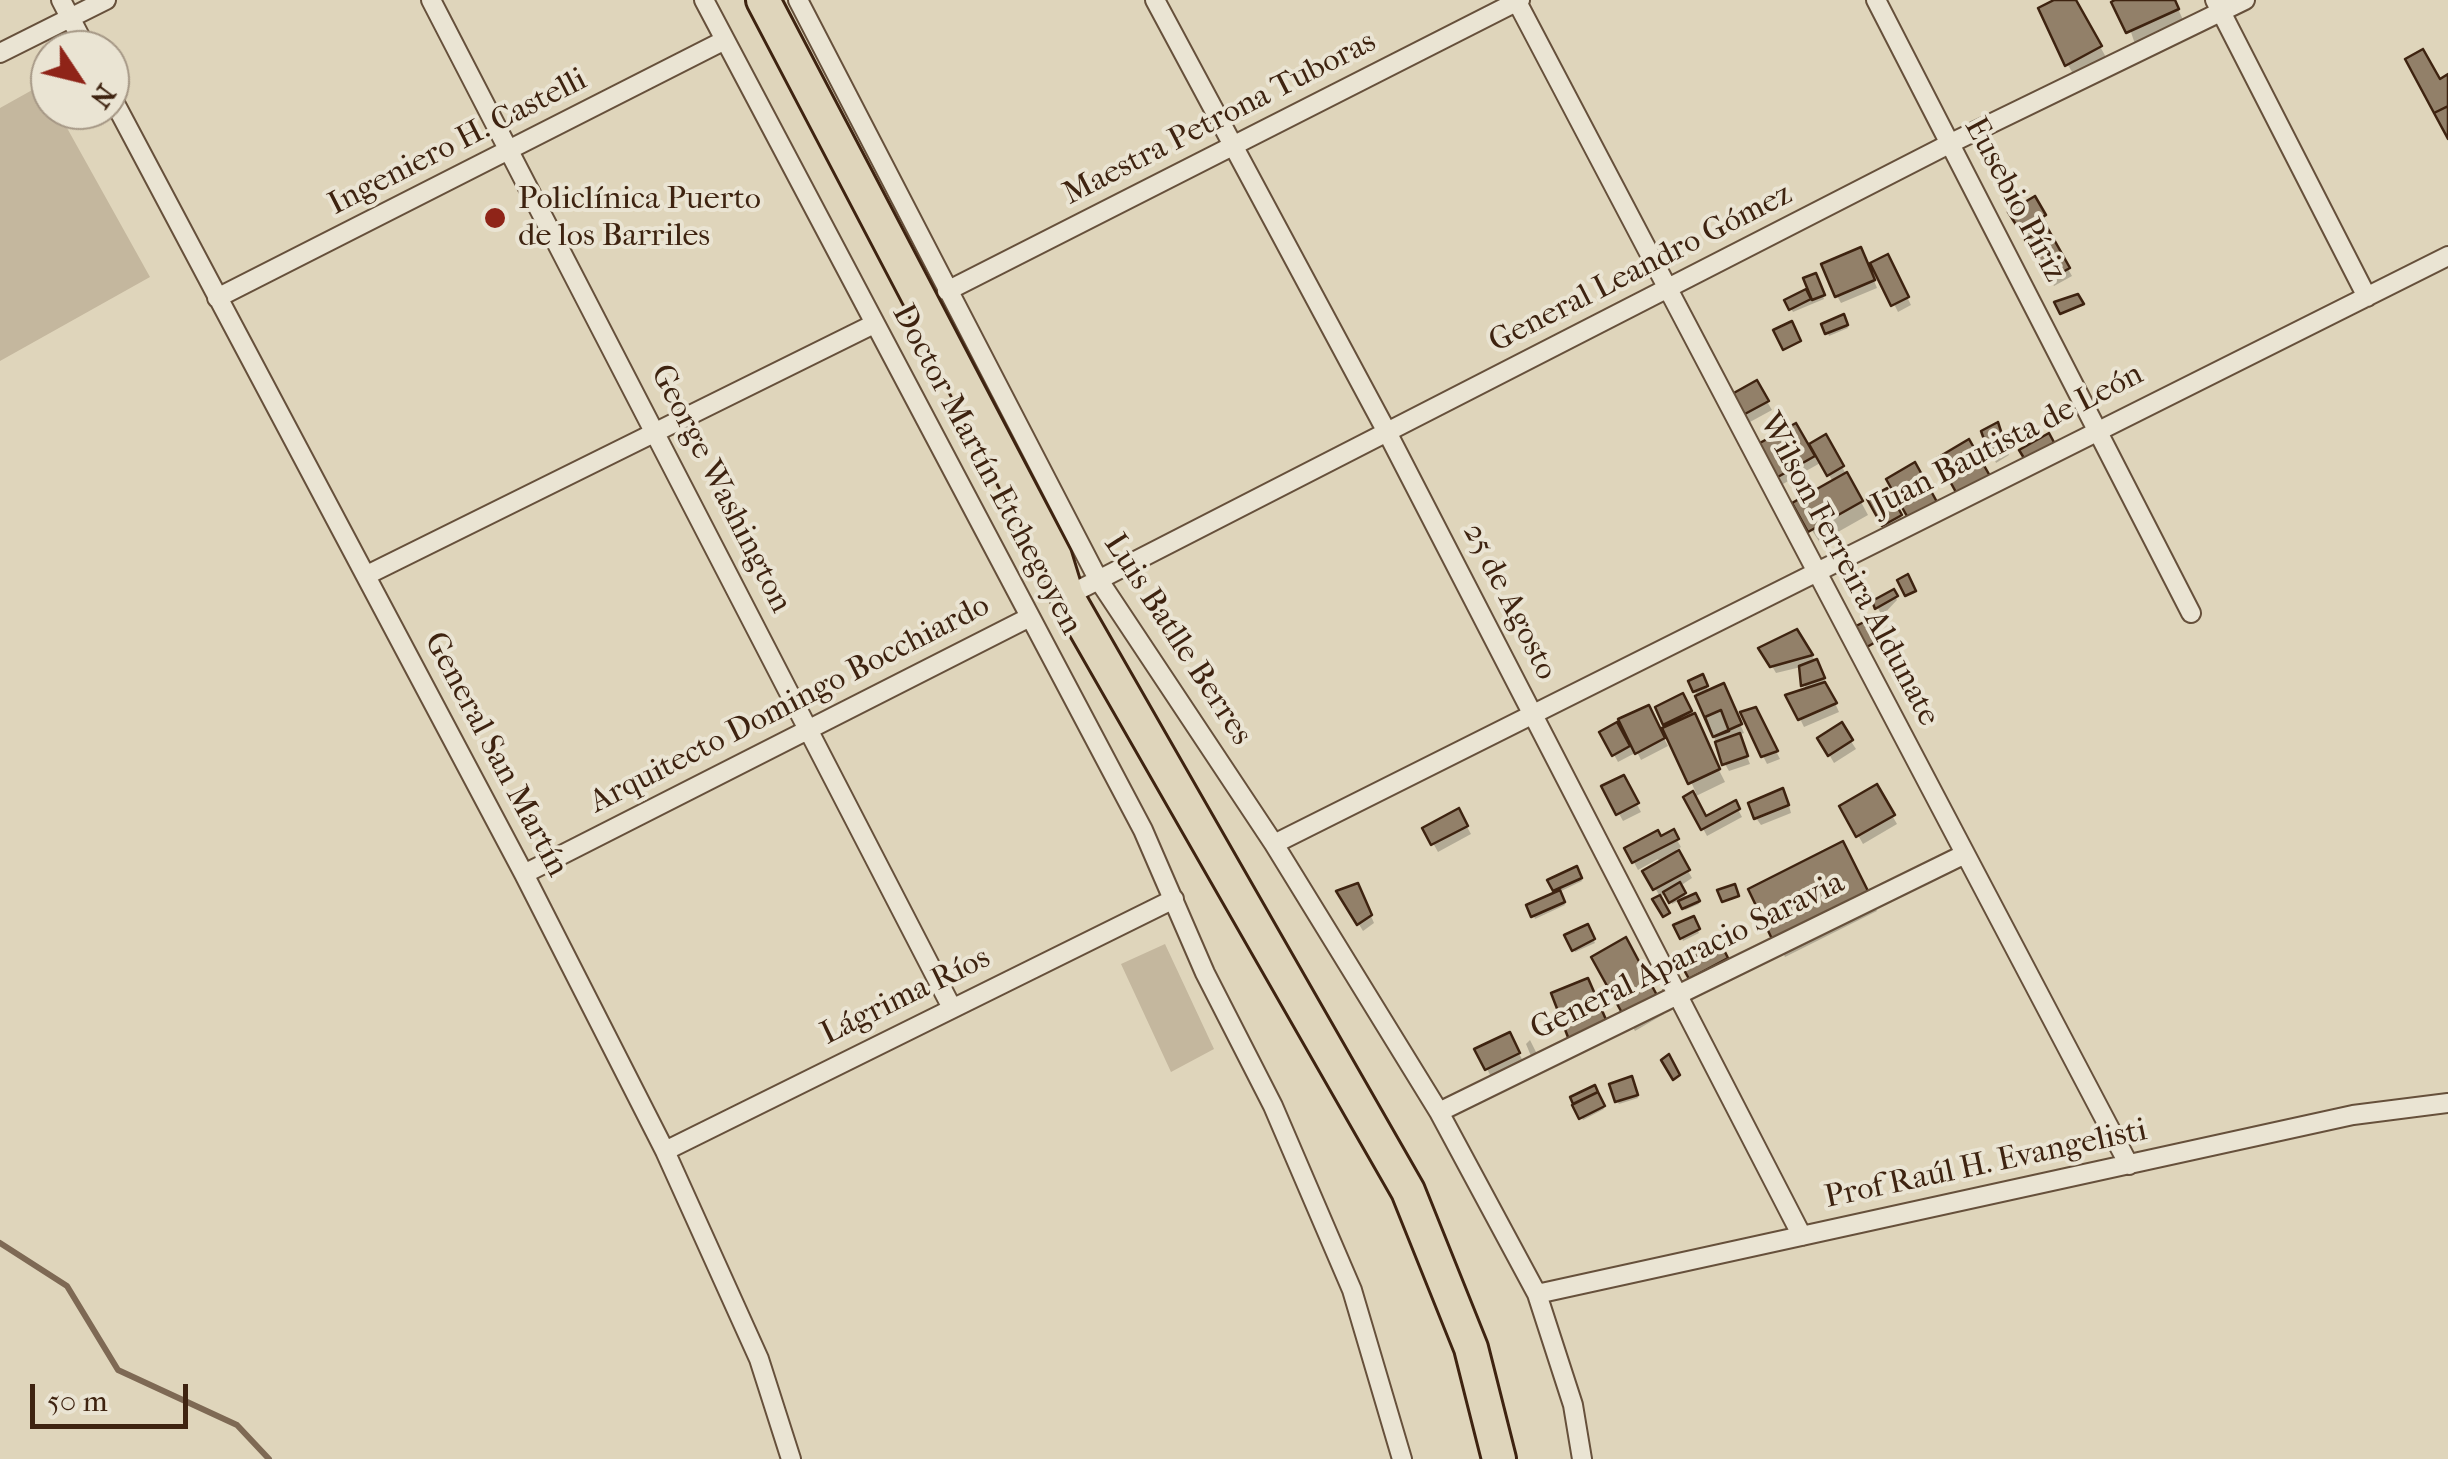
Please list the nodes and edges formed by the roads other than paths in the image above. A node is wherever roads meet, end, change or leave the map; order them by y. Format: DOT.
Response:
graph roads {
  1 [pos="60,0"];
  2 [pos="106,0"];
  3 [pos="431,0"];
  4 [pos="704,0"];
  5 [pos="738,0"];
  6 [pos="763,0"];
  7 [pos="1155,0"];
  8 [pos="1518,0"];
  9 [pos="1876,0"];
  10 [pos="2245,0"];
  11 [pos="802,1"];
  12 [pos="2218,6"];
  13 [pos="70,18"];
  14 [pos="76,30"];
  15 [pos="725,40"];
  16 [pos="0,53"];
  17 [pos="129,130"];
  18 [pos="1951,143"];
  19 [pos="1231,147"];
  20 [pos="511,150"];
  21 [pos="2448,256"];
  22 [pos="1668,289"];
  23 [pos="948,291"];
  24 [pos="2367,297"];
  25 [pos="217,298"];
  26 [pos="874,324"];
  27 [pos="2099,428"];
  28 [pos="658,432"];
  29 [pos="1388,434"];
  30 [pos="1814,573"];
  31 [pos="367,575"];
  32 [pos="1098,579"];
  33 [pos="1067,596"];
  34 [pos="2190,613"];
  35 [pos="1030,616"];
  36 [pos="1532,714"];
  37 [pos="810,731"];
  38 [pos="1274,844"];
  39 [pos="1964,855"];
  40 [pos="524,874"];
  41 [pos="1174,899"];
  42 [pos="1678,996"];
  43 [pos="952,1008"];
  44 [pos="2448,1103"];
  45 [pos="1439,1112"];
  46 [pos="665,1151"];
  47 [pos="2129,1165"];
  48 [pos="1802,1236"];
  49 [pos="1537,1294"];
  50 [pos="791,1459"];
  51 [pos="1402,1459"];
  52 [pos="1499,1459"];
  53 [pos="1582,1459"];
  1 -- 13 [label="street"];
  2 -- 13 [label="street"];
  3 -- 20 [label="street, George Washington"];
  4 -- 15 [label="street, Doctor Martín Etchegoyen"];
  5 -- 33 [label="highway"];
  6 -- 33 [label="highway"];
  7 -- 19 [label="street, 25 de Agosto"];
  8 -- 19 [label="street, Maestra Petrona Tuboras"];
  8 -- 22 [label="street, Wilson Ferreira Aldunate"];
  9 -- 18 [label="street, Eusebio Píriz"];
  10 -- 12 [label="street, General Leandro Gómez"];
  11 -- 23 [label="street, Luis Batlle Berres"];
  12 -- 18 [label="street, General Leandro Gómez"];
  12 -- 24 [label="street"];
  13 -- 14 [label="street"];
  13 -- 16 [label="street"];
  15 -- 20 [label="street, Ingeniero H. Castelli"];
  15 -- 26 [label="street, Doctor Martín Etchegoyen"];
  17 -- 25 [label="street, General San Martín"];
  18 -- 22 [label="street, General Leandro Gómez"];
  18 -- 27 [label="street, Eusebio Píriz"];
  19 -- 23 [label="street, Maestra Petrona Tuboras"];
  19 -- 29 [label="street, 25 de Agosto"];
  20 -- 25 [label="street, Ingeniero H. Castelli"];
  20 -- 28 [label="street, George Washington"];
  21 -- 24 [label="street, Juan Bautista de León"];
  22 -- 29 [label="street, General Leandro Gómez"];
  22 -- 30 [label="street, Wilson Ferreira Aldunate"];
  23 -- 32 [label="street, Luis Batlle Berres"];
  24 -- 27 [label="street, Juan Bautista de León"];
  25 -- 31 [label="street, General San Martín"];
  26 -- 28 [label="street"];
  26 -- 35 [label="street, Doctor Martín Etchegoyen"];
  27 -- 30 [label="street, Juan Bautista de León"];
  27 -- 34 [label="street, Eusebio Píriz"];
  28 -- 31 [label="street"];
  28 -- 37 [label="street, George Washington"];
  29 -- 32 [label="street, General Leandro Gómez"];
  29 -- 36 [label="street, 25 de Agosto"];
  30 -- 36 [label="street, Juan Bautista de León"];
  30 -- 39 [label="street, Wilson Ferreira Aldunate"];
  31 -- 40 [label="street, General San Martín"];
  32 -- 33 [label="street, General Leandro Gómez"];
  32 -- 38 [label="street, Luis Batlle Berres"];
  33 -- 52 [label="highway"];
  35 -- 37 [label="street, Arquitecto Domingo Bocchiardo"];
  35 -- 41 [label="street, Doctor Martín Etchegoyen"];
  36 -- 38 [label="street, Juan Bautista de León"];
  36 -- 42 [label="street, 25 de Agosto"];
  37 -- 40 [label="street, Arquitecto Domingo Bocchiardo"];
  37 -- 43 [label="street, George Washington"];
  38 -- 45 [label="street, Luis Batlle Berres"];
  39 -- 42 [label="street, General Aparacio Saravia"];
  39 -- 47 [label="street, Wilson Ferreira Aldunate"];
  40 -- 46 [label="street, General San Martín"];
  41 -- 43 [label="street, Lágrima Ríos"];
  41 -- 51 [label="street, Doctor Martín Etchegoyen"];
  42 -- 45 [label="street, General Aparacio Saravia"];
  42 -- 48 [label="street, 25 de Agosto"];
  43 -- 46 [label="street, Lágrima Ríos"];
  44 -- 47 [label="street, Prof Raúl H. Evangelisti"];
  45 -- 49 [label="street, Luis Batlle Berres"];
  46 -- 50 [label="street, General San Martín"];
  47 -- 48 [label="street, Prof Raúl H. Evangelisti"];
  48 -- 49 [label="street, Prof Raúl H. Evangelisti"];
  49 -- 53 [label="street, Luis Batlle Berres"];
}
